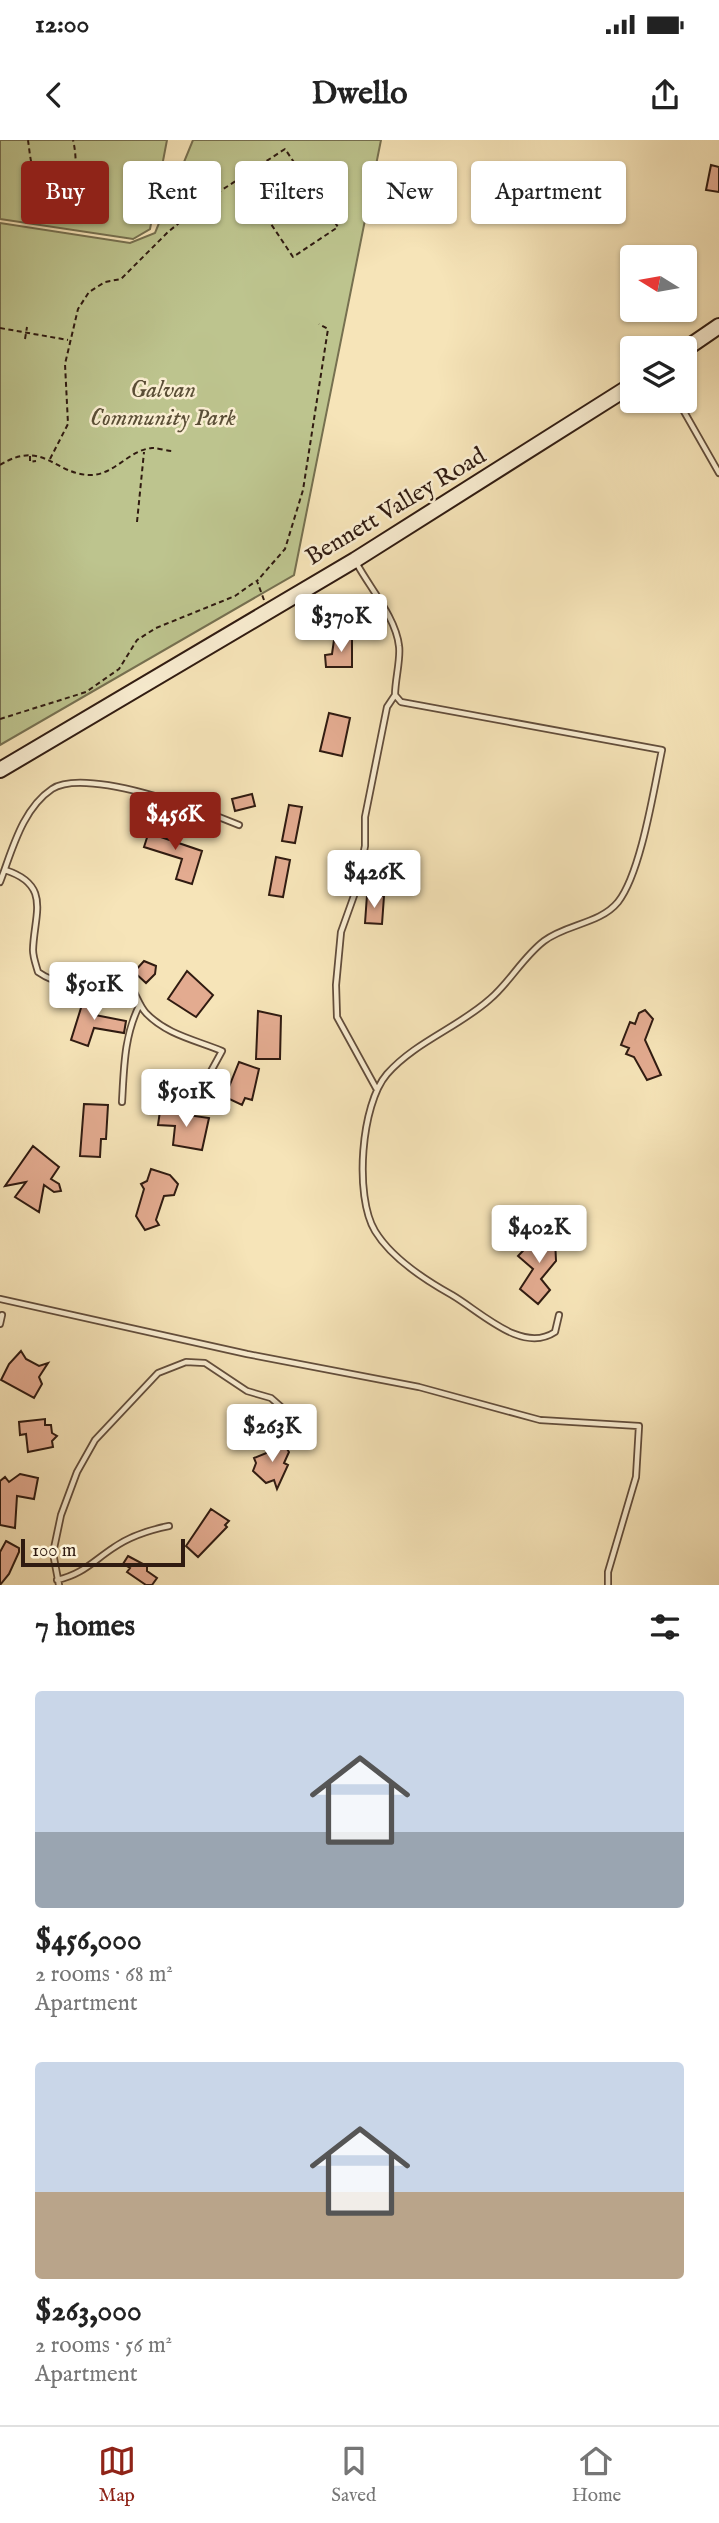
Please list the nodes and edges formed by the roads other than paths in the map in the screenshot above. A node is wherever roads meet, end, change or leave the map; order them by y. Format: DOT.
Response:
graph roads {
  1 [pos="719,326"];
  2 [pos="697,341"];
  3 [pos="620,393"];
  4 [pos="685,413"];
  5 [pos="719,473"];
  6 [pos="355,560"];
  7 [pos="395,695"];
  8 [pos="0,770"];
  9 [pos="239,825"];
  10 [pos="5,870"];
  11 [pos="0,882"];
  12 [pos="141,1003"];
  13 [pos="376,1088"];
  14 [pos="222,1101"];
  15 [pos="122,1102"];
  16 [pos="0,1300"];
  17 [pos="2,1315"];
  18 [pos="559,1315"];
  19 [pos="0,1324"];
  20 [pos="296,1420"];
  21 [pos="169,1526"];
  22 [pos="58,1582"];
  23 [pos="608,1585"];
  1 -- 2 [label="street"];
  3 -- 6 [label="street, Bennett Valley Road"];
  4 -- 5 [label="lane"];
  6 -- 7 [label="lane"];
  6 -- 8 [label="street, Bennett Valley Road"];
  7 -- 13 [label="lane"];
  7 -- 13 [label="lane"];
  9 -- 10 [label="lane"];
  10 -- 11 [label="lane"];
  10 -- 12 [label="lane"];
  12 -- 14 [label="lane"];
  12 -- 15 [label="lane"];
  13 -- 18 [label="lane"];
  16 -- 23 [label="lane"];
  17 -- 19 [label="lane"];
  20 -- 22 [label="lane"];
  21 -- 22 [label="lane"];
}
